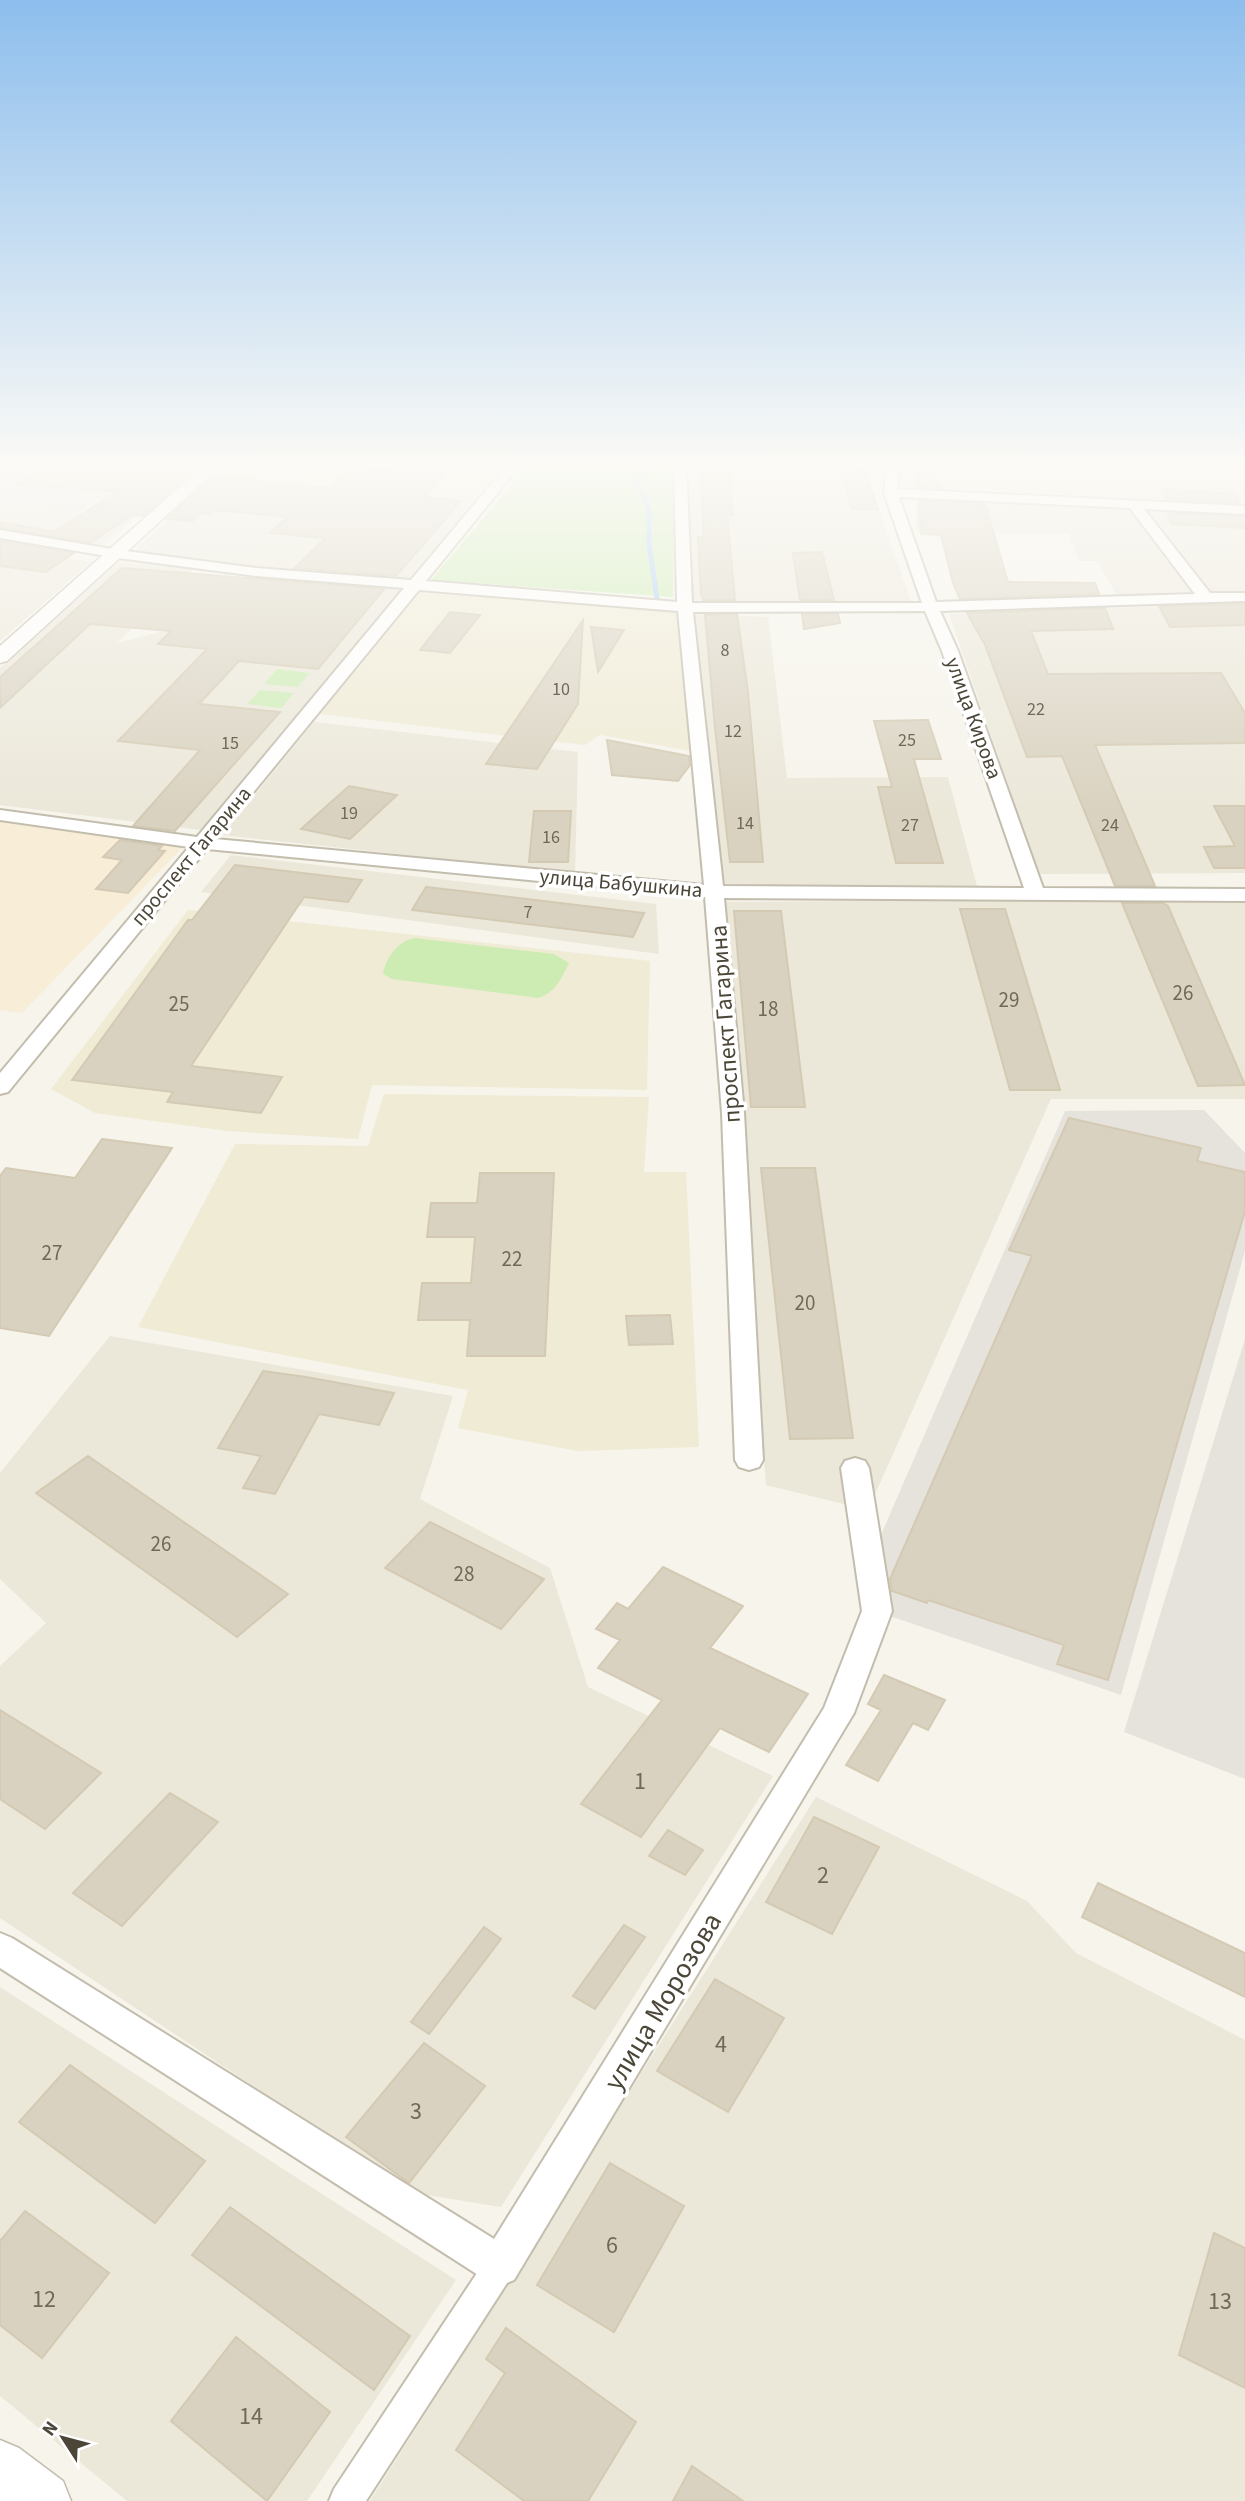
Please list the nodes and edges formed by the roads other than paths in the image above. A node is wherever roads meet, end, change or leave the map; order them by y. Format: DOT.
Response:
graph roads {
  1 [pos="89,580"];
  2 [pos="344,580"];
  3 [pos="421,580"];
  4 [pos="684,580"];
  5 [pos="921,580"];
  6 [pos="1192,580"];
  7 [pos="416,586"];
  8 [pos="1206,597"];
  9 [pos="1245,597"];
  10 [pos="685,607"];
  11 [pos="931,608"];
  12 [pos="0,657"];
  13 [pos="0,815"];
  14 [pos="201,843"];
  15 [pos="714,892"];
  16 [pos="1036,894"];
  17 [pos="1245,895"];
  18 [pos="0,1087"];
  19 [pos="749,1460"];
  20 [pos="855,1468"];
  21 [pos="0,1949"];
  22 [pos="500,2266"];
  23 [pos="0,2467"];
  24 [pos="43,2501"];
  25 [pos="346,2501"];
  1 -- 12 [label="street"];
  2 -- 7 [label="street"];
  3 -- 7 [label="street, проспект Гагарина"];
  4 -- 10 [label="street, проспект Гагарина"];
  5 -- 11 [label="street, улица Кирова"];
  6 -- 8 [label="street"];
  7 -- 10 [label="street"];
  7 -- 14 [label="street, проспект Гагарина"];
  8 -- 9 [label="street"];
  8 -- 11 [label="street"];
  10 -- 11 [label="street"];
  10 -- 15 [label="street, проспект Гагарина"];
  11 -- 16 [label="street, улица Кирова"];
  13 -- 14 [label="street, улица Бабушкина"];
  14 -- 15 [label="street, улица Бабушкина"];
  14 -- 18 [label="street, проспект Гагарина"];
  15 -- 16 [label="street, улица Бабушкина"];
  15 -- 19 [label="street, проспект Гагарина"];
  16 -- 17 [label="street, улица Бабушкина"];
  20 -- 22 [label="street, улица Морозова"];
  21 -- 22 [label="street"];
  22 -- 25 [label="street, улица Морозова"];
  23 -- 24 [label="street"];
}
